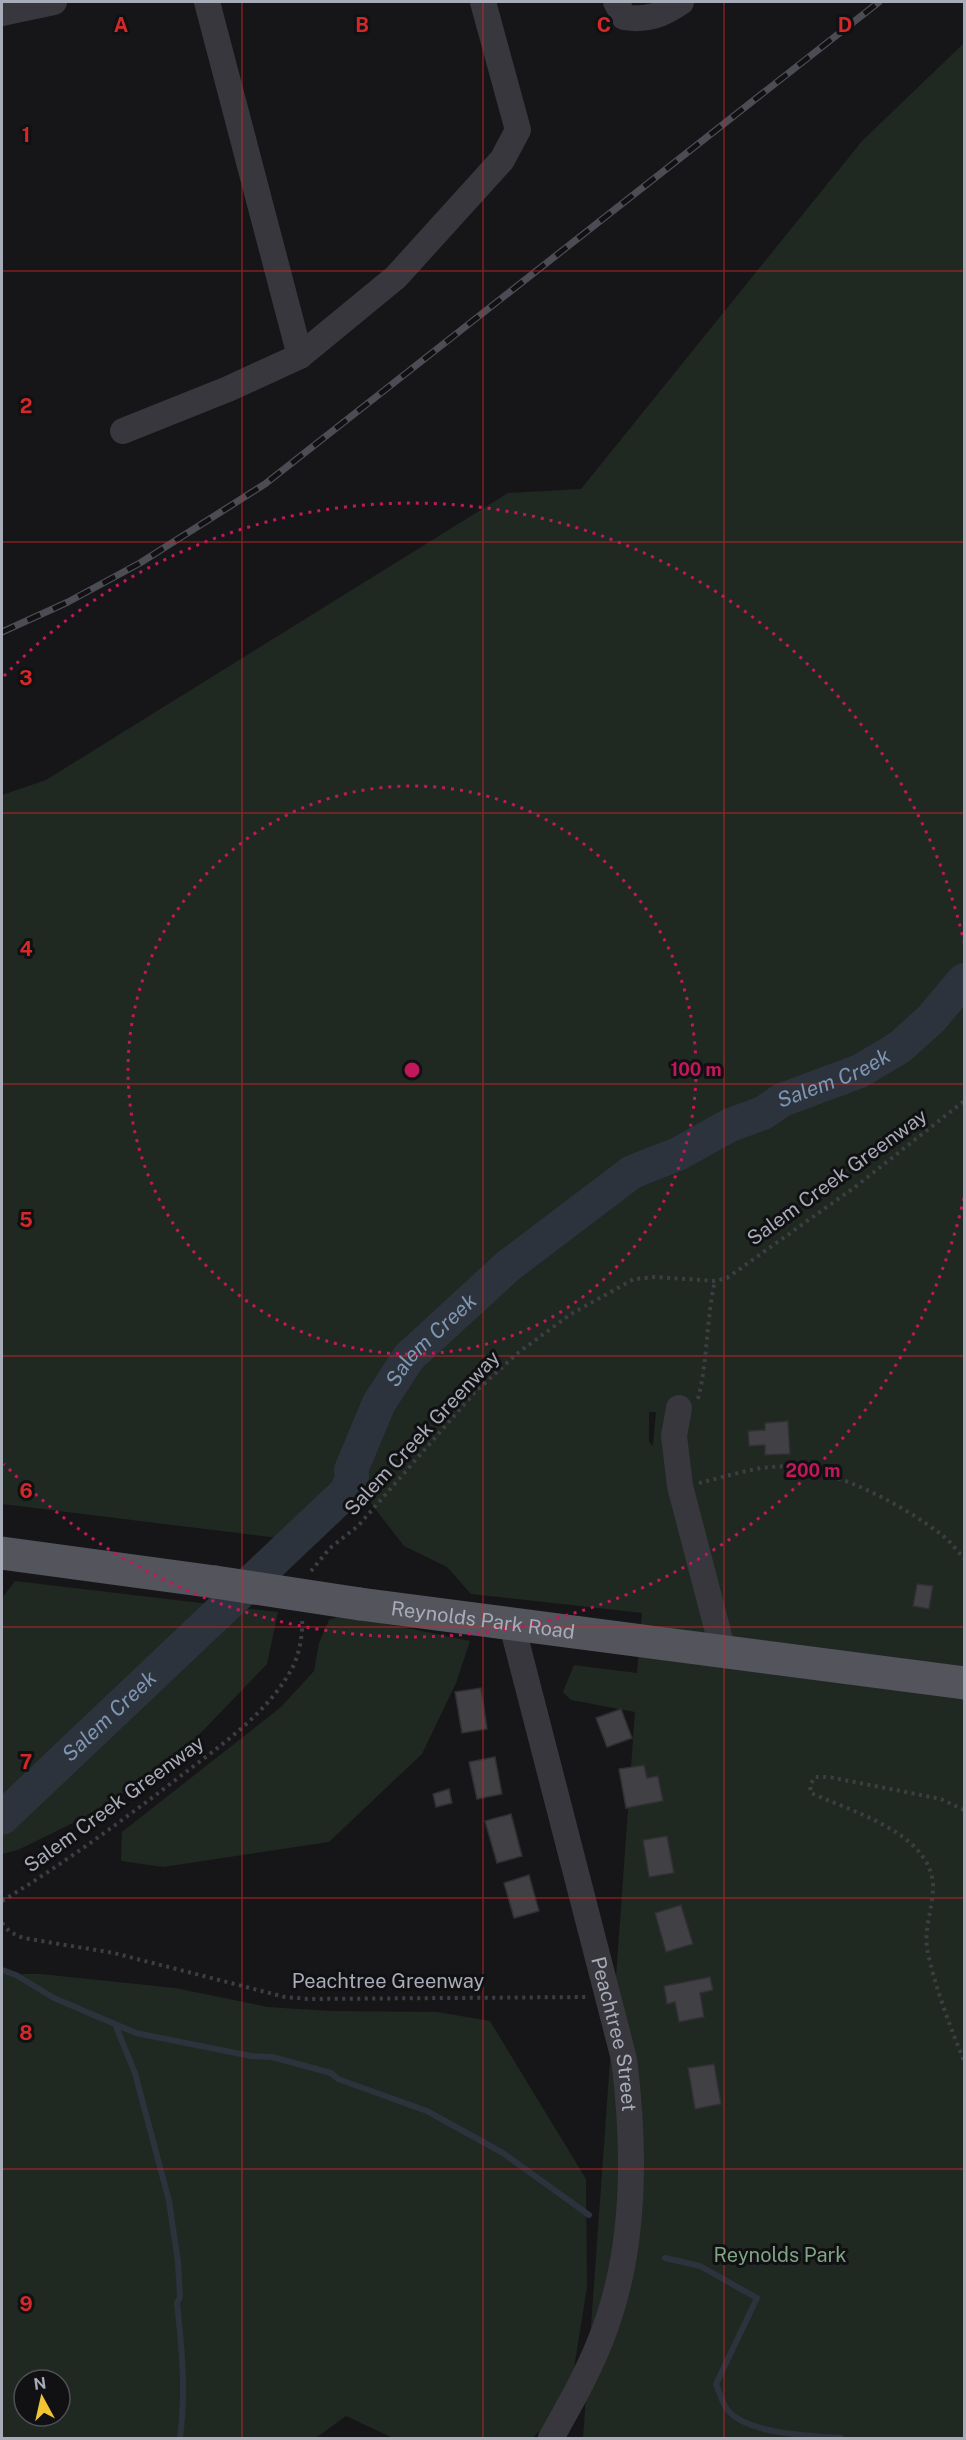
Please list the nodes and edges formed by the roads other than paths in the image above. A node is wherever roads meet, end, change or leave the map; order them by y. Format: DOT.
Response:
graph roads {
  1 [pos="54,2"];
  2 [pos="207,2"];
  3 [pos="483,2"];
  4 [pos="616,2"];
  5 [pos="681,2"];
  6 [pos="2,13"];
  7 [pos="300,356"];
  8 [pos="123,431"];
  9 [pos="679,1408"];
  10 [pos="2,1553"];
  11 [pos="512,1625"];
  12 [pos="723,1651"];
  13 [pos="964,1683"];
  14 [pos="550,2439"];
  1 -- 6 [label="street"];
  2 -- 7 [label="street"];
  3 -- 7 [label="street"];
  4 -- 5 [label="street"];
  7 -- 8 [label="street"];
  9 -- 12 [label="street"];
  10 -- 11 [label="main road, Reynolds Park Road, bridge"];
  11 -- 12 [label="main road, Reynolds Park Road"];
  11 -- 14 [label="street, Peachtree Street"];
  12 -- 13 [label="main road, Reynolds Park Road"];
}
